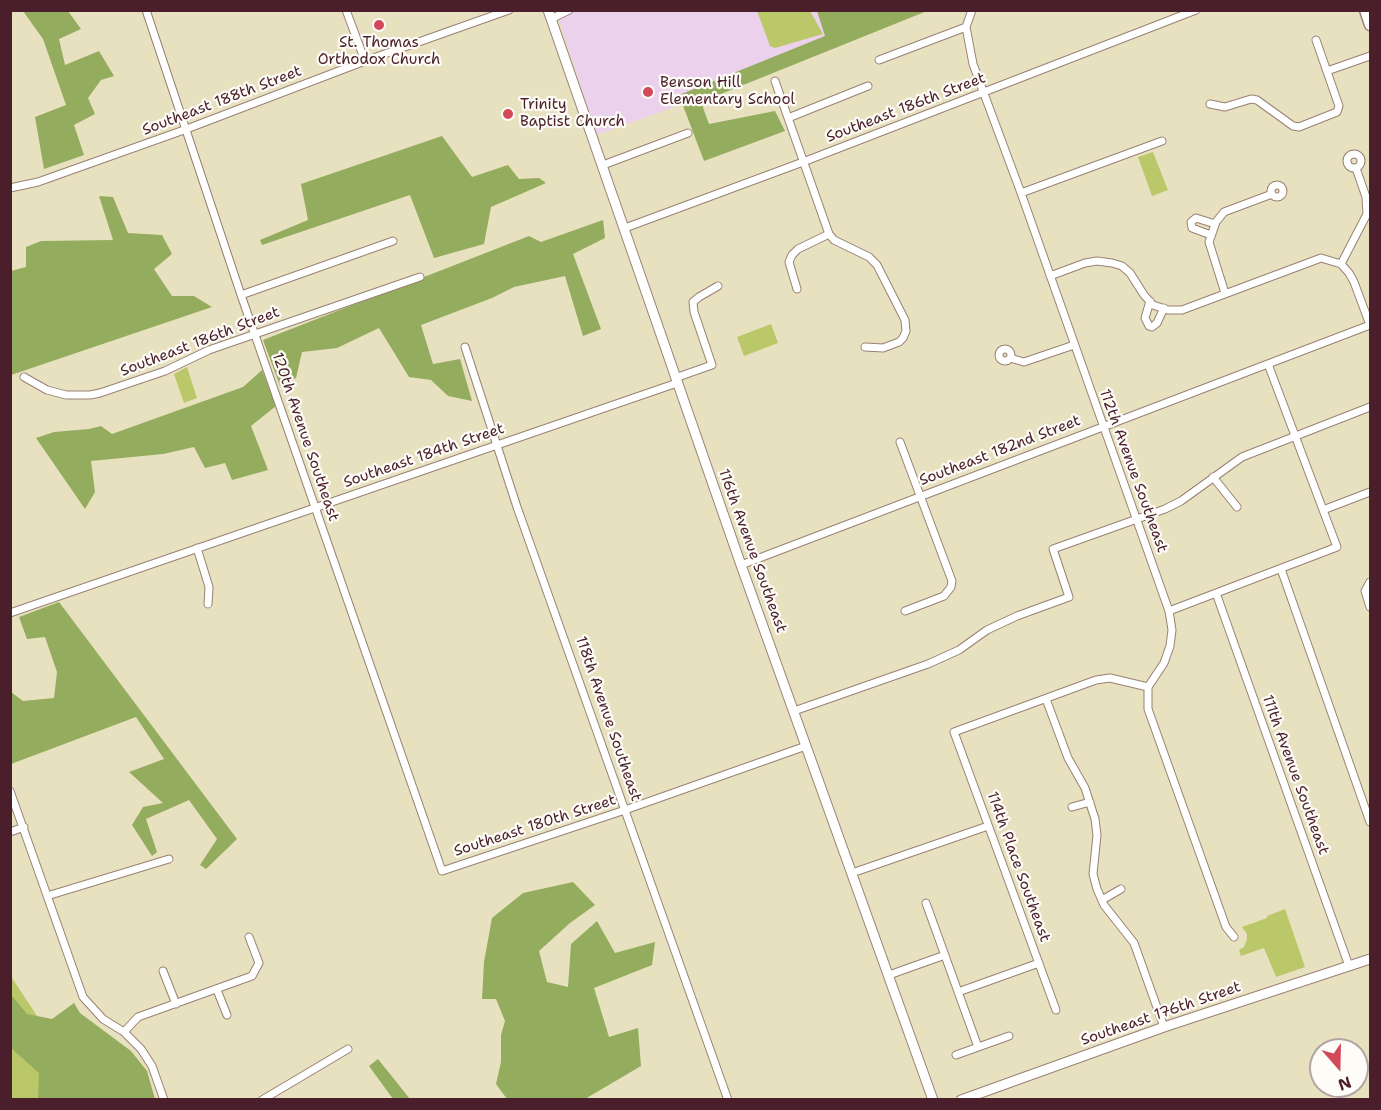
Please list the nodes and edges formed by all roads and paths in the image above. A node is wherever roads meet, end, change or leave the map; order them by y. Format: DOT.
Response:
graph roads {
  1 [pos="146,10"];
  2 [pos="346,10"];
  3 [pos="508,10"];
  4 [pos="569,10"];
  5 [pos="972,10"];
  6 [pos="1196,10"];
  7 [pos="1365,10"];
  8 [pos="550,15"];
  9 [pos="1371,25"];
  10 [pos="966,27"];
  11 [pos="1316,40"];
  12 [pos="1371,56"];
  13 [pos="879,60"];
  14 [pos="365,61"];
  15 [pos="1327,71"];
  16 [pos="775,81"];
  17 [pos="868,86"];
  18 [pos="984,92"];
  19 [pos="1210,104"];
  20 [pos="788,118"];
  21 [pos="184,130"];
  22 [pos="688,133"];
  23 [pos="1162,141"];
  24 [pos="803,162"];
  25 [pos="603,165"];
  26 [pos="1356,168"];
  27 [pos="10,188"];
  28 [pos="1021,193"];
  29 [pos="1272,194"];
  30 [pos="1215,224"];
  31 [pos="625,228"];
  32 [pos="1211,233"];
  33 [pos="829,234"];
  34 [pos="393,242"];
  35 [pos="1341,264"];
  36 [pos="1050,276"];
  37 [pos="420,277"];
  38 [pos="718,286"];
  39 [pos="797,289"];
  40 [pos="1226,293"];
  41 [pos="241,295"];
  42 [pos="1150,301"];
  43 [pos="1164,308"];
  44 [pos="1370,325"];
  45 [pos="255,334"];
  46 [pos="1074,345"];
  47 [pos="465,347"];
  48 [pos="865,347"];
  49 [pos="1010,358"];
  50 [pos="1268,364"];
  51 [pos="24,376"];
  52 [pos="676,381"];
  53 [pos="1371,407"];
  54 [pos="1103,426"];
  55 [pos="1295,435"];
  56 [pos="900,442"];
  57 [pos="497,445"];
  58 [pos="1213,477"];
  59 [pos="1371,492"];
  60 [pos="921,496"];
  61 [pos="315,507"];
  62 [pos="1237,507"];
  63 [pos="1323,510"];
  64 [pos="1136,520"];
  65 [pos="197,548"];
  66 [pos="741,566"];
  67 [pos="1281,569"];
  68 [pos="1371,582"];
  69 [pos="1216,593"];
  70 [pos="208,603"];
  71 [pos="1371,607"];
  72 [pos="905,611"];
  73 [pos="1169,611"];
  74 [pos="10,613"];
  75 [pos="1148,687"];
  76 [pos="1046,699"];
  77 [pos="794,711"];
  78 [pos="806,746"];
  79 [pos="10,791"];
  80 [pos="1090,802"];
  81 [pos="1072,807"];
  82 [pos="625,810"];
  83 [pos="1371,822"];
  84 [pos="988,826"];
  85 [pos="24,828"];
  86 [pos="10,832"];
  87 [pos="168,859"];
  88 [pos="442,871"];
  89 [pos="852,873"];
  90 [pos="1121,889"];
  91 [pos="47,896"];
  92 [pos="1102,900"];
  93 [pos="926,903"];
  94 [pos="249,937"];
  95 [pos="1234,937"];
  96 [pos="945,955"];
  97 [pos="1371,959"];
  98 [pos="1039,963"];
  99 [pos="1349,966"];
  100 [pos="163,971"];
  101 [pos="888,975"];
  102 [pos="217,990"];
  103 [pos="958,992"];
  104 [pos="176,1004"];
  105 [pos="1056,1010"];
  106 [pos="226,1015"];
  107 [pos="1164,1027"];
  108 [pos="124,1032"];
  109 [pos="1009,1036"];
  110 [pos="978,1047"];
  111 [pos="348,1049"];
  112 [pos="956,1055"];
  113 [pos="164,1100"];
  114 [pos="262,1100"];
  115 [pos="728,1100"];
  116 [pos="933,1100"];
  117 [pos="962,1100"];
  1 -- 21 [label="street, 120th Avenue Southeast"];
  2 -- 14 [label="street"];
  3 -- 14 [label="street, Southeast 188th Street"];
  4 -- 8 [label="street"];
  5 -- 10 [label="street"];
  6 -- 18 [label="street, Southeast 186th Street"];
  7 -- 9 [label="main road"];
  8 -- 25 [label="street, 116th Avenue Southeast"];
  10 -- 13 [label="street"];
  10 -- 18 [label="street, 112th Avenue Southeast"];
  11 -- 15 [label="street"];
  12 -- 15 [label="street"];
  14 -- 21 [label="street, Southeast 188th Street"];
  15 -- 19 [label="street"];
  16 -- 20 [label="street"];
  17 -- 20 [label="street"];
  18 -- 24 [label="street, Southeast 186th Street"];
  18 -- 28 [label="street, 112th Avenue Southeast"];
  20 -- 24 [label="street"];
  21 -- 27 [label="street, Southeast 188th Street"];
  21 -- 41 [label="street, 120th Avenue Southeast"];
  22 -- 25 [label="street"];
  23 -- 28 [label="street"];
  24 -- 31 [label="street, Southeast 186th Street"];
  24 -- 33 [label="street"];
  25 -- 31 [label="street, 116th Avenue Southeast"];
  26 -- 35 [label="street"];
  28 -- 36 [label="street, 112th Avenue Southeast"];
  29 -- 30 [label="street"];
  30 -- 32 [label="street"];
  30 -- 32 [label="street"];
  31 -- 52 [label="street, 116th Avenue Southeast"];
  32 -- 40 [label="street"];
  33 -- 39 [label="street"];
  33 -- 48 [label="street"];
  34 -- 41 [label="street"];
  35 -- 40 [label="street"];
  35 -- 44 [label="street"];
  36 -- 42 [label="street"];
  36 -- 46 [label="street, 112th Avenue Southeast"];
  37 -- 45 [label="street, Southeast 186th Street"];
  38 -- 52 [label="street, Southeast 184th Street"];
  40 -- 43 [label="street"];
  41 -- 45 [label="street, 120th Avenue Southeast"];
  42 -- 43 [label="street"];
  42 -- 43 [label="street"];
  44 -- 50 [label="street, Southeast 182nd Street"];
  45 -- 51 [label="street, Southeast 186th Street"];
  45 -- 61 [label="street, 120th Avenue Southeast"];
  46 -- 49 [label="street"];
  46 -- 54 [label="street, 112th Avenue Southeast"];
  47 -- 57 [label="street, 118th Avenue Southeast"];
  50 -- 54 [label="street, Southeast 182nd Street"];
  50 -- 55 [label="street"];
  52 -- 57 [label="street, Southeast 184th Street"];
  52 -- 66 [label="street, 116th Avenue Southeast"];
  53 -- 55 [label="street"];
  54 -- 60 [label="street, Southeast 182nd Street"];
  54 -- 64 [label="street, 112th Avenue Southeast"];
  55 -- 58 [label="street"];
  55 -- 63 [label="street"];
  56 -- 60 [label="street"];
  57 -- 61 [label="street, Southeast 184th Street"];
  57 -- 82 [label="street, 118th Avenue Southeast"];
  58 -- 62 [label="street"];
  58 -- 64 [label="street"];
  59 -- 63 [label="street"];
  60 -- 66 [label="street, Southeast 182nd Street"];
  60 -- 72 [label="street"];
  61 -- 65 [label="street, Southeast 184th Street"];
  61 -- 88 [label="street, 120th Avenue Southeast"];
  63 -- 67 [label="street"];
  64 -- 73 [label="street, 112th Avenue Southeast"];
  64 -- 77 [label="street"];
  65 -- 70 [label="street"];
  65 -- 74 [label="street, Southeast 184th Street"];
  66 -- 77 [label="street, 116th Avenue Southeast"];
  67 -- 69 [label="street"];
  67 -- 83 [label="street"];
  68 -- 71 [label="street"];
  69 -- 73 [label="street"];
  69 -- 99 [label="street, 111th Avenue Southeast"];
  73 -- 75 [label="street, 112th Avenue Southeast"];
  75 -- 76 [label="street"];
  75 -- 95 [label="street"];
  76 -- 80 [label="street"];
  76 -- 84 [label="street, 114th Place Southeast"];
  77 -- 78 [label="street, 116th Avenue Southeast"];
  78 -- 82 [label="street, Southeast 180th Street"];
  78 -- 89 [label="street, 116th Avenue Southeast"];
  79 -- 85 [label="street"];
  80 -- 81 [label="street"];
  80 -- 92 [label="street"];
  82 -- 88 [label="street, Southeast 180th Street"];
  82 -- 115 [label="street, 118th Avenue Southeast"];
  84 -- 89 [label="street"];
  84 -- 98 [label="street, 114th Place Southeast"];
  85 -- 86 [label="street"];
  85 -- 91 [label="street"];
  87 -- 91 [label="street"];
  89 -- 101 [label="street, 116th Avenue Southeast"];
  90 -- 92 [label="street"];
  91 -- 108 [label="street"];
  92 -- 107 [label="street"];
  93 -- 96 [label="street"];
  94 -- 102 [label="street"];
  96 -- 101 [label="street"];
  96 -- 103 [label="street"];
  97 -- 99 [label="street, Southeast 176th Street"];
  98 -- 103 [label="street"];
  98 -- 105 [label="street, 114th Place Southeast"];
  99 -- 107 [label="street, Southeast 176th Street"];
  100 -- 104 [label="street"];
  101 -- 116 [label="street, 116th Avenue Southeast"];
  102 -- 104 [label="street"];
  102 -- 106 [label="street"];
  103 -- 110 [label="street"];
  104 -- 108 [label="street"];
  107 -- 117 [label="street, Southeast 176th Street"];
  108 -- 113 [label="street"];
  109 -- 110 [label="street"];
  110 -- 112 [label="street"];
  111 -- 114 [label="street"];
}
